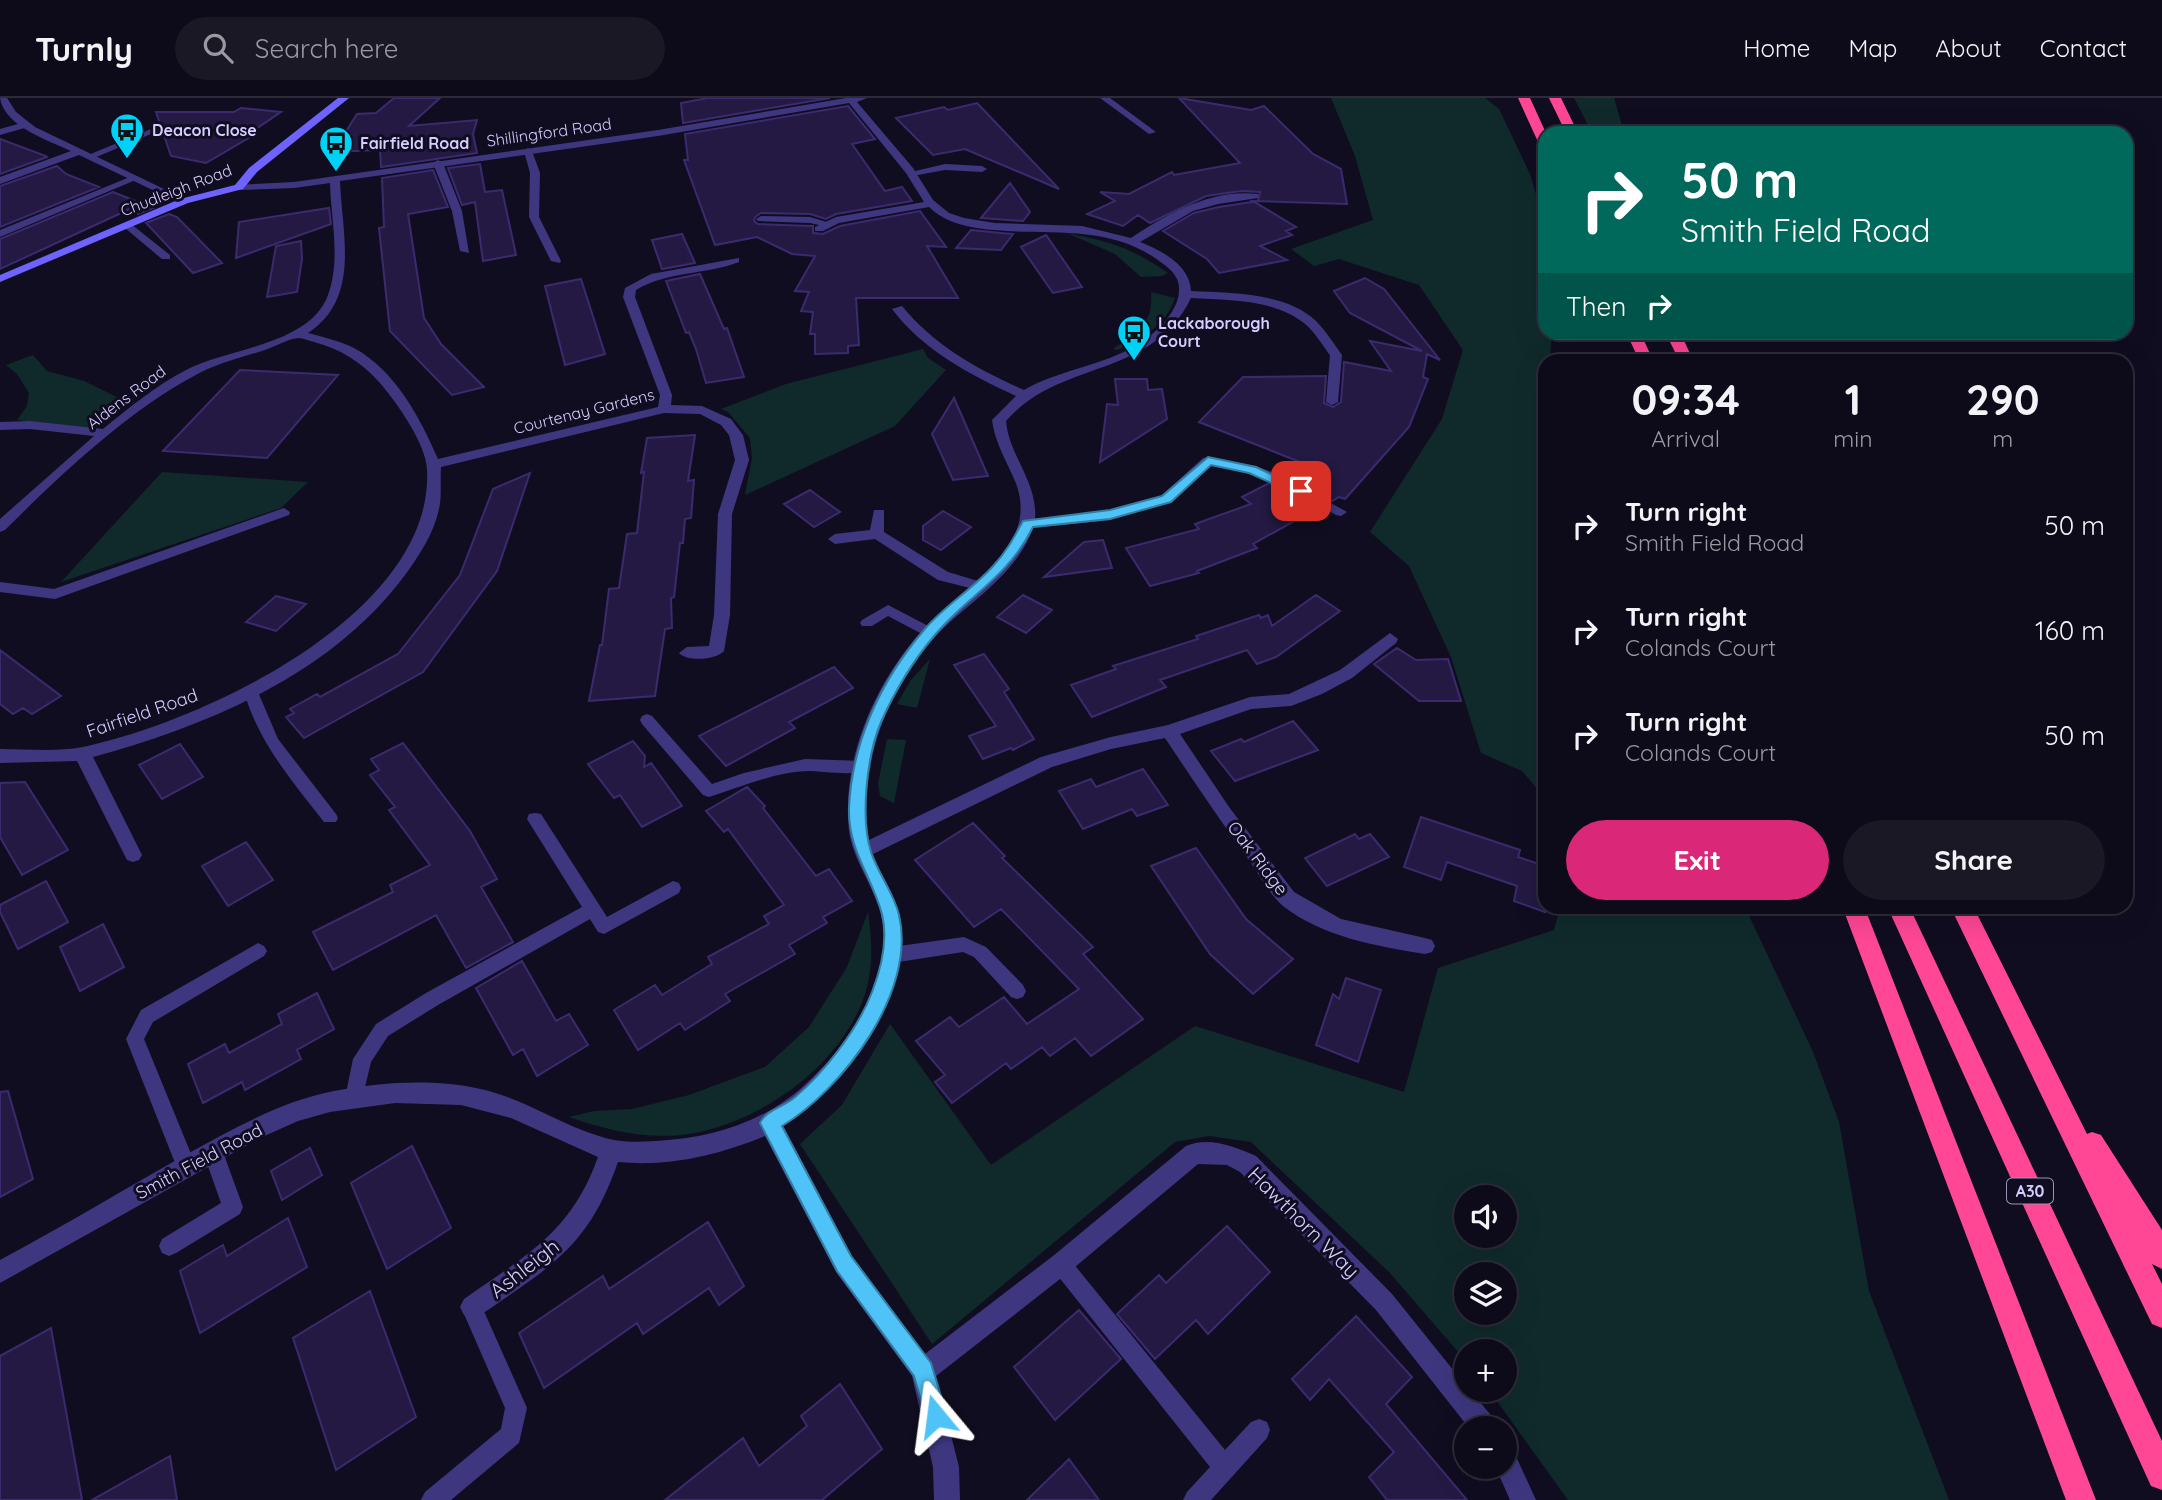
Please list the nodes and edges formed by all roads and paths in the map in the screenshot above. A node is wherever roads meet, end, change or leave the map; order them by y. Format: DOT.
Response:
graph roads {
  1 [pos="344,98"];
  2 [pos="1104,98"];
  3 [pos="1524,98"];
  4 [pos="1555,98"];
  5 [pos="857,99"];
  6 [pos="2,100"];
  7 [pos="25,125"];
  8 [pos="1569,126"];
  9 [pos="1538,129"];
  10 [pos="153,131"];
  11 [pos="0,132"];
  12 [pos="1153,132"];
  13 [pos="528,151"];
  14 [pos="86,153"];
  15 [pos="438,163"];
  16 [pos="982,169"];
  17 [pos="912,173"];
  18 [pos="335,178"];
  19 [pos="133,179"];
  20 [pos="0,181"];
  21 [pos="239,187"];
  22 [pos="1254,196"];
  23 [pos="184,201"];
  24 [pos="930,204"];
  25 [pos="761,219"];
  26 [pos="128,226"];
  27 [pos="824,227"];
  28 [pos="0,234"];
  29 [pos="1133,242"];
  30 [pos="465,251"];
  31 [pos="166,257"];
  32 [pos="735,260"];
  33 [pos="556,261"];
  34 [pos="0,279"];
  35 [pos="1186,295"];
  36 [pos="898,309"];
  37 [pos="297,334"];
  38 [pos="1336,355"];
  39 [pos="1022,394"];
  40 [pos="1332,402"];
  41 [pos="664,408"];
  42 [pos="0,426"];
  43 [pos="106,433"];
  44 [pos="1208,461"];
  45 [pos="435,464"];
  46 [pos="284,512"];
  47 [pos="1341,512"];
  48 [pos="878,513"];
  49 [pos="1028,524"];
  50 [pos="0,527"];
  51 [pos="877,534"];
  52 [pos="835,539"];
  53 [pos="979,586"];
  54 [pos="0,587"];
  55 [pos="867,623"];
  56 [pos="929,632"];
  57 [pos="1390,639"];
  58 [pos="687,653"];
  59 [pos="251,692"];
  60 [pos="647,720"];
  61 [pos="1168,731"];
  62 [pos="82,753"];
  63 [pos="0,755"];
  64 [pos="863,767"];
  65 [pos="330,818"];
  66 [pos="535,819"];
  67 [pos="863,851"];
  68 [pos="133,855"];
  69 [pos="673,888"];
  70 [pos="593,909"];
  71 [pos="1856,914"];
  72 [pos="1902,914"];
  73 [pos="1965,914"];
  74 [pos="1425,946"];
  75 [pos="258,951"];
  76 [pos="892,954"];
  77 [pos="1017,991"];
  78 [pos="2033,1050"];
  79 [pos="354,1098"];
  80 [pos="770,1123"];
  81 [pos="611,1151"];
  82 [pos="213,1152"];
  83 [pos="186,1166"];
  84 [pos="169,1246"];
  85 [pos="2162,1255"];
  86 [pos="1060,1264"];
  87 [pos="0,1272"];
  88 [pos="472,1307"];
  89 [pos="2162,1314"];
  90 [pos="923,1371"];
  91 [pos="1475,1416"];
  92 [pos="1259,1430"];
  93 [pos="1224,1467"];
  94 [pos="2162,1475"];
  95 [pos="1513,1479"];
  96 [pos="433,1500"];
  97 [pos="947,1500"];
  98 [pos="1195,1500"];
  99 [pos="1523,1500"];
  100 [pos="2081,1500"];
  1 -- 21 [label="street, Chudleigh Road"];
  2 -- 12 [label="lane"];
  3 -- 9 [label="highway"];
  4 -- 8 [label="highway"];
  5 -- 13 [label="street, Shillingford Road"];
  5 -- 17 [label="street"];
  6 -- 7 [label="street"];
  7 -- 11 [label="lane"];
  7 -- 14 [label="street"];
  10 -- 14 [label="lane"];
  13 -- 15 [label="street, Shillingford Road"];
  13 -- 33 [label="lane"];
  14 -- 19 [label="street"];
  14 -- 20 [label="street"];
  15 -- 18 [label="street, Shillingford Road"];
  15 -- 30 [label="lane"];
  16 -- 17 [label="lane"];
  17 -- 24 [label="street"];
  18 -- 21 [label="street, Shillingford Road"];
  18 -- 37 [label="street"];
  19 -- 23 [label="street"];
  19 -- 28 [label="lane"];
  21 -- 23 [label="street, Chudleigh Road"];
  22 -- 29 [label="street"];
  23 -- 26 [label="street, Chudleigh Road"];
  24 -- 27 [label="street"];
  24 -- 29 [label="street"];
  25 -- 27 [label="lane"];
  26 -- 31 [label="lane"];
  26 -- 34 [label="street, Chudleigh Road"];
  29 -- 35 [label="street"];
  32 -- 41 [label="street"];
  35 -- 38 [label="street"];
  35 -- 39 [label="street"];
  36 -- 39 [label="street"];
  37 -- 43 [label="street, Aldens Road"];
  37 -- 45 [label="street, Fairfield Road"];
  38 -- 40 [label="lane"];
  39 -- 49 [label="street"];
  41 -- 45 [label="street, Courtenay Gardens"];
  41 -- 58 [label="street, Courtenay Gardens"];
  42 -- 43 [label="street"];
  43 -- 50 [label="street, Aldens Road"];
  44 -- 47 [label="lane"];
  44 -- 49 [label="street"];
  45 -- 59 [label="street, Fairfield Road"];
  46 -- 54 [label="lane"];
  48 -- 51 [label="street"];
  49 -- 53 [label="street, Smith Field Road"];
  51 -- 52 [label="street"];
  51 -- 53 [label="street"];
  53 -- 56 [label="street, Smith Field Road"];
  55 -- 56 [label="lane"];
  56 -- 64 [label="street, Smith Field Road"];
  57 -- 61 [label="street"];
  59 -- 62 [label="street, Fairfield Road"];
  59 -- 65 [label="lane"];
  60 -- 64 [label="lane"];
  61 -- 67 [label="street"];
  61 -- 74 [label="street, Oak Ridge"];
  62 -- 63 [label="street, Fairfield Road"];
  62 -- 68 [label="street"];
  64 -- 67 [label="street, Smith Field Road"];
  66 -- 70 [label="lane"];
  67 -- 76 [label="street, Smith Field Road"];
  69 -- 70 [label="lane"];
  70 -- 79 [label="lane"];
  71 -- 100 [label="highway"];
  72 -- 94 [label="highway, A30"];
  73 -- 78 [label="highway"];
  75 -- 83 [label="lane"];
  76 -- 77 [label="lane"];
  76 -- 80 [label="street, Smith Field Road"];
  78 -- 85 [label="highway"];
  78 -- 89 [label="highway"];
  79 -- 81 [label="street, Smith Field Road"];
  79 -- 82 [label="street, Smith Field Road"];
  80 -- 81 [label="street, Smith Field Road"];
  80 -- 90 [label="street"];
  81 -- 88 [label="street, Ashleigh"];
  82 -- 83 [label="street, Smith Field Road"];
  82 -- 84 [label="lane"];
  83 -- 87 [label="street, Smith Field Road"];
  86 -- 90 [label="street, Hawthorn Way"];
  86 -- 91 [label="street, Hawthorn Way"];
  86 -- 93 [label="lane"];
  88 -- 96 [label="lane"];
  90 -- 97 [label="street"];
  92 -- 93 [label="lane"];
  93 -- 98 [label="lane"];
  95 -- 99 [label="street"];
}
